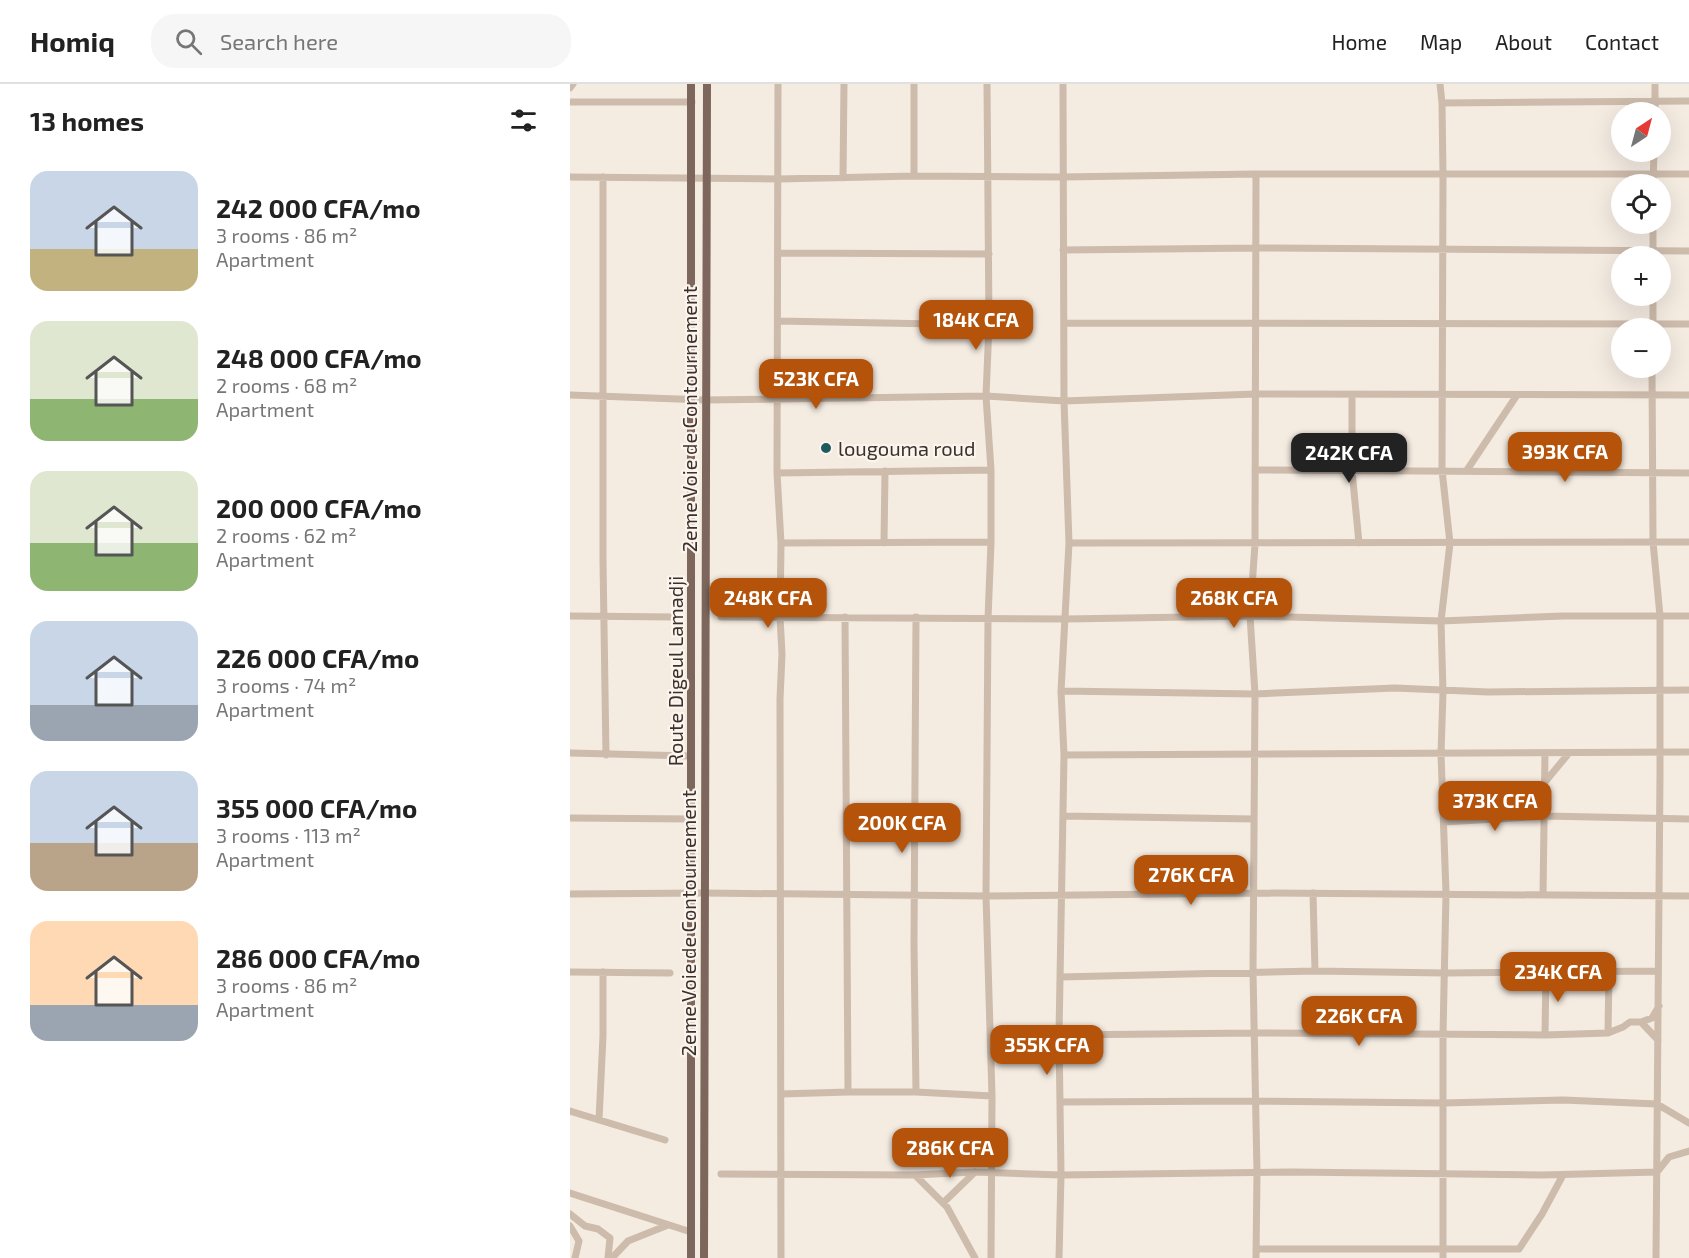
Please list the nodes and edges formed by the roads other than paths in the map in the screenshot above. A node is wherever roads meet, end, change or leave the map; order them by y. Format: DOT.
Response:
graph roads {
  1 [pos="573,84"];
  2 [pos="691,84"];
  3 [pos="707,84"];
  4 [pos="778,84"];
  5 [pos="844,84"];
  6 [pos="914,84"];
  7 [pos="987,84"];
  8 [pos="1063,84"];
  9 [pos="1440,84"];
  10 [pos="1655,84"];
  11 [pos="570,88"];
  12 [pos="1655,100"];
  13 [pos="1689,100"];
  14 [pos="570,102"];
  15 [pos="692,102"];
  16 [pos="1442,104"];
  17 [pos="1654,162"];
  18 [pos="1256,174"];
  19 [pos="1611,174"];
  20 [pos="1653,174"];
  21 [pos="1671,174"];
  22 [pos="1689,174"];
  23 [pos="1443,175"];
  24 [pos="914,176"];
  25 [pos="570,177"];
  26 [pos="603,177"];
  27 [pos="843,177"];
  28 [pos="988,177"];
  29 [pos="1063,177"];
  30 [pos="692,179"];
  31 [pos="778,179"];
  32 [pos="706,180"];
  33 [pos="1256,249"];
  34 [pos="1442,249"];
  35 [pos="1063,250"];
  36 [pos="1689,251"];
  37 [pos="1671,252"];
  38 [pos="778,253"];
  39 [pos="1611,253"];
  40 [pos="989,254"];
  41 [pos="778,321"];
  42 [pos="1064,323"];
  43 [pos="1256,324"];
  44 [pos="1443,324"];
  45 [pos="1689,324"];
  46 [pos="989,325"];
  47 [pos="1671,325"];
  48 [pos="1611,326"];
  49 [pos="1652,378"];
  50 [pos="1256,394"];
  51 [pos="1352,394"];
  52 [pos="1441,394"];
  53 [pos="1517,394"];
  54 [pos="570,395"];
  55 [pos="1651,395"];
  56 [pos="1689,395"];
  57 [pos="986,396"];
  58 [pos="603,397"];
  59 [pos="777,398"];
  60 [pos="692,399"];
  61 [pos="705,400"];
  62 [pos="1064,401"];
  63 [pos="991,470"];
  64 [pos="1255,470"];
  65 [pos="1442,470"];
  66 [pos="1467,470"];
  67 [pos="885,471"];
  68 [pos="1352,471"];
  69 [pos="777,472"];
  70 [pos="1652,472"];
  71 [pos="1689,473"];
  72 [pos="991,542"];
  73 [pos="1653,542"];
  74 [pos="1689,542"];
  75 [pos="781,543"];
  76 [pos="884,543"];
  77 [pos="1069,543"];
  78 [pos="1359,543"];
  79 [pos="1450,543"];
  80 [pos="1255,544"];
  81 [pos="570,616"];
  82 [pos="604,616"];
  83 [pos="1250,616"];
  84 [pos="1660,616"];
  85 [pos="1689,616"];
  86 [pos="675,617"];
  87 [pos="722,617"];
  88 [pos="780,617"];
  89 [pos="846,617"];
  90 [pos="916,617"];
  91 [pos="988,619"];
  92 [pos="1066,619"];
  93 [pos="1441,621"];
  94 [pos="1661,690"];
  95 [pos="1689,690"];
  96 [pos="1061,691"];
  97 [pos="1443,692"];
  98 [pos="1255,694"];
  99 [pos="1658,752"];
  100 [pos="1689,752"];
  101 [pos="570,753"];
  102 [pos="1545,753"];
  103 [pos="1569,753"];
  104 [pos="1253,754"];
  105 [pos="1441,754"];
  106 [pos="606,755"];
  107 [pos="1064,755"];
  108 [pos="692,756"];
  109 [pos="1545,782"];
  110 [pos="1063,816"];
  111 [pos="1545,816"];
  112 [pos="570,818"];
  113 [pos="692,819"];
  114 [pos="1254,819"];
  115 [pos="1659,819"];
  116 [pos="1689,819"];
  117 [pos="1444,822"];
  118 [pos="705,893"];
  119 [pos="1253,893"];
  120 [pos="1313,893"];
  121 [pos="1446,893"];
  122 [pos="570,894"];
  123 [pos="692,894"];
  124 [pos="780,894"];
  125 [pos="847,894"];
  126 [pos="1062,894"];
  127 [pos="914,895"];
  128 [pos="1543,895"];
  129 [pos="986,896"];
  130 [pos="1659,896"];
  131 [pos="1689,896"];
  132 [pos="1315,971"];
  133 [pos="1546,971"];
  134 [pos="1658,971"];
  135 [pos="570,972"];
  136 [pos="603,972"];
  137 [pos="1253,972"];
  138 [pos="1609,972"];
  139 [pos="670,973"];
  140 [pos="1444,973"];
  141 [pos="1060,977"];
  142 [pos="1659,1006"];
  143 [pos="1641,1022"];
  144 [pos="1254,1033"];
  145 [pos="1608,1033"];
  146 [pos="1059,1035"];
  147 [pos="1443,1035"];
  148 [pos="1545,1035"];
  149 [pos="1659,1041"];
  150 [pos="848,1092"];
  151 [pos="916,1092"];
  152 [pos="781,1094"];
  153 [pos="992,1096"];
  154 [pos="1255,1101"];
  155 [pos="1060,1102"];
  156 [pos="1443,1103"];
  157 [pos="1657,1104"];
  158 [pos="570,1111"];
  159 [pos="599,1120"];
  160 [pos="1689,1123"];
  161 [pos="665,1140"];
  162 [pos="1689,1151"];
  163 [pos="975,1172"];
  164 [pos="991,1172"];
  165 [pos="1257,1172"];
  166 [pos="1657,1172"];
  167 [pos="721,1174"];
  168 [pos="781,1174"];
  169 [pos="1443,1174"];
  170 [pos="915,1175"];
  171 [pos="1061,1175"];
  172 [pos="1563,1175"];
  173 [pos="570,1193"];
  174 [pos="944,1203"];
  175 [pos="570,1214"];
  176 [pos="669,1225"];
  177 [pos="570,1226"];
  178 [pos="692,1232"];
  179 [pos="1256,1249"];
  180 [pos="1443,1250"];
  181 [pos="575,1258"];
  182 [pos="610,1258"];
  183 [pos="691,1258"];
  184 [pos="704,1258"];
  185 [pos="781,1258"];
  186 [pos="975,1258"];
  187 [pos="991,1258"];
  188 [pos="1059,1258"];
  189 [pos="1256,1258"];
  190 [pos="1443,1258"];
  191 [pos="1656,1258"];
  1 -- 11 [label="street"];
  2 -- 15 [label="main road, Route Digeul Lamadji"];
  3 -- 32 [label="main road, 2eme Voie de Contournement"];
  4 -- 31 [label="street"];
  5 -- 27 [label="street"];
  6 -- 24 [label="street"];
  7 -- 28 [label="street"];
  8 -- 29 [label="street"];
  9 -- 16 [label="street"];
  10 -- 12 [label="street"];
  12 -- 13 [label="street"];
  12 -- 16 [label="street"];
  14 -- 15 [label="street"];
  15 -- 30 [label="main road, Route Digeul Lamadji"];
  16 -- 23 [label="street"];
  17 -- 20 [label="street"];
  18 -- 23 [label="street"];
  18 -- 29 [label="street"];
  18 -- 33 [label="street"];
  19 -- 23 [label="street"];
  21 -- 22 [label="street"];
  23 -- 34 [label="street"];
  24 -- 27 [label="street"];
  24 -- 28 [label="street"];
  25 -- 26 [label="street"];
  26 -- 30 [label="street"];
  26 -- 58 [label="street"];
  27 -- 31 [label="street"];
  28 -- 29 [label="street"];
  28 -- 40 [label="street"];
  29 -- 35 [label="street"];
  30 -- 32 [label="street"];
  30 -- 60 [label="main road, Route Digeul Lamadji"];
  31 -- 32 [label="street"];
  31 -- 38 [label="street"];
  32 -- 61 [label="main road, 2eme Voie de Contournement"];
  33 -- 34 [label="street"];
  33 -- 35 [label="street"];
  33 -- 43 [label="street"];
  34 -- 39 [label="street"];
  34 -- 44 [label="street"];
  35 -- 42 [label="street"];
  36 -- 37 [label="street"];
  38 -- 40 [label="street"];
  38 -- 41 [label="street"];
  40 -- 46 [label="street"];
  41 -- 46 [label="street"];
  41 -- 59 [label="street"];
  42 -- 43 [label="street"];
  42 -- 62 [label="street"];
  43 -- 44 [label="street"];
  43 -- 50 [label="street"];
  44 -- 48 [label="street"];
  44 -- 52 [label="street"];
  45 -- 47 [label="street"];
  46 -- 57 [label="street"];
  49 -- 55 [label="street"];
  50 -- 51 [label="street"];
  50 -- 62 [label="street"];
  50 -- 64 [label="street"];
  51 -- 52 [label="street"];
  51 -- 68 [label="street"];
  52 -- 53 [label="street"];
  52 -- 65 [label="street"];
  53 -- 55 [label="street"];
  53 -- 66 [label="street"];
  54 -- 58 [label="street"];
  55 -- 56 [label="street"];
  55 -- 70 [label="street"];
  57 -- 59 [label="street"];
  57 -- 62 [label="street"];
  57 -- 63 [label="street"];
  58 -- 60 [label="street"];
  58 -- 82 [label="street"];
  59 -- 61 [label="street"];
  59 -- 69 [label="street"];
  60 -- 61 [label="street"];
  60 -- 108 [label="main road, Route Digeul Lamadji"];
  61 -- 118 [label="main road, 2eme Voie de Contournement"];
  62 -- 77 [label="street"];
  63 -- 67 [label="street"];
  63 -- 72 [label="street"];
  64 -- 68 [label="street"];
  64 -- 80 [label="street"];
  65 -- 66 [label="street"];
  65 -- 68 [label="street"];
  65 -- 79 [label="street"];
  66 -- 70 [label="street"];
  67 -- 69 [label="street"];
  67 -- 76 [label="street"];
  68 -- 78 [label="street"];
  69 -- 75 [label="street"];
  70 -- 71 [label="street"];
  70 -- 73 [label="street"];
  72 -- 76 [label="street"];
  72 -- 91 [label="street"];
  73 -- 74 [label="street"];
  73 -- 79 [label="street"];
  73 -- 84 [label="street"];
  75 -- 76 [label="street"];
  75 -- 88 [label="street"];
  77 -- 80 [label="street"];
  77 -- 92 [label="street"];
  78 -- 79 [label="street"];
  78 -- 80 [label="street"];
  79 -- 93 [label="street"];
  80 -- 83 [label="street"];
  81 -- 82 [label="street"];
  82 -- 86 [label="street"];
  82 -- 106 [label="street"];
  83 -- 92 [label="street"];
  83 -- 93 [label="street"];
  83 -- 98 [label="street"];
  84 -- 85 [label="street"];
  84 -- 93 [label="street"];
  84 -- 94 [label="street"];
  87 -- 88 [label="street"];
  88 -- 89 [label="street"];
  88 -- 124 [label="street"];
  89 -- 90 [label="street"];
  89 -- 125 [label="street"];
  90 -- 91 [label="street"];
  90 -- 127 [label="street"];
  91 -- 92 [label="street"];
  91 -- 129 [label="street"];
  92 -- 96 [label="street"];
  93 -- 97 [label="street"];
  94 -- 95 [label="street"];
  94 -- 97 [label="street"];
  94 -- 99 [label="street"];
  96 -- 98 [label="street"];
  96 -- 107 [label="street"];
  97 -- 98 [label="street"];
  97 -- 105 [label="street"];
  98 -- 104 [label="street"];
  99 -- 100 [label="street"];
  99 -- 103 [label="street"];
  99 -- 115 [label="street"];
  101 -- 106 [label="street"];
  102 -- 103 [label="street"];
  102 -- 105 [label="street"];
  102 -- 109 [label="street"];
  103 -- 109 [label="street"];
  104 -- 105 [label="street"];
  104 -- 107 [label="street"];
  104 -- 114 [label="street"];
  105 -- 117 [label="street"];
  106 -- 108 [label="street"];
  107 -- 110 [label="street"];
  108 -- 113 [label="main road, Route Digeul Lamadji"];
  109 -- 111 [label="street"];
  110 -- 114 [label="street"];
  110 -- 126 [label="street"];
  111 -- 115 [label="street"];
  111 -- 117 [label="street"];
  111 -- 128 [label="street"];
  112 -- 113 [label="street"];
  113 -- 123 [label="main road, Route Digeul Lamadji"];
  114 -- 119 [label="street"];
  115 -- 116 [label="street"];
  115 -- 130 [label="street"];
  117 -- 121 [label="street"];
  118 -- 123 [label="street"];
  118 -- 124 [label="street"];
  118 -- 184 [label="main road, 2eme Voie de Contournement"];
  119 -- 120 [label="street"];
  119 -- 126 [label="street"];
  119 -- 137 [label="street"];
  120 -- 121 [label="street"];
  120 -- 132 [label="street"];
  121 -- 128 [label="street"];
  121 -- 140 [label="street"];
  122 -- 123 [label="street"];
  123 -- 178 [label="main road, Route Digeul Lamadji"];
  124 -- 125 [label="street"];
  124 -- 152 [label="street"];
  125 -- 127 [label="street"];
  125 -- 150 [label="street"];
  126 -- 129 [label="street"];
  126 -- 141 [label="street"];
  127 -- 129 [label="street"];
  127 -- 151 [label="street"];
  128 -- 130 [label="street"];
  129 -- 153 [label="street"];
  130 -- 131 [label="street"];
  130 -- 134 [label="street"];
  132 -- 137 [label="street"];
  132 -- 140 [label="street"];
  133 -- 138 [label="street"];
  133 -- 140 [label="street"];
  133 -- 148 [label="street"];
  134 -- 138 [label="street"];
  134 -- 142 [label="street"];
  135 -- 136 [label="street"];
  136 -- 139 [label="street"];
  136 -- 159 [label="street"];
  137 -- 141 [label="street"];
  137 -- 144 [label="street"];
  138 -- 145 [label="street"];
  140 -- 147 [label="street"];
  141 -- 146 [label="street"];
  142 -- 143 [label="street"];
  142 -- 149 [label="street"];
  143 -- 145 [label="street"];
  143 -- 149 [label="street"];
  144 -- 146 [label="street"];
  144 -- 147 [label="street"];
  144 -- 154 [label="street"];
  145 -- 148 [label="street"];
  146 -- 155 [label="street"];
  147 -- 148 [label="street"];
  147 -- 156 [label="street"];
  149 -- 157 [label="street"];
  150 -- 151 [label="street"];
  150 -- 152 [label="street"];
  151 -- 153 [label="street"];
  152 -- 168 [label="street"];
  153 -- 164 [label="street"];
  154 -- 155 [label="street"];
  154 -- 156 [label="street"];
  154 -- 165 [label="street"];
  155 -- 171 [label="street"];
  156 -- 157 [label="street"];
  156 -- 169 [label="street"];
  157 -- 160 [label="street"];
  157 -- 166 [label="street"];
  158 -- 159 [label="street"];
  159 -- 161 [label="street"];
  162 -- 166 [label="street"];
  163 -- 164 [label="street"];
  163 -- 170 [label="street"];
  163 -- 174 [label="street"];
  164 -- 171 [label="street"];
  164 -- 187 [label="street"];
  165 -- 169 [label="street"];
  165 -- 171 [label="street"];
  165 -- 179 [label="street"];
  166 -- 172 [label="street"];
  166 -- 191 [label="street"];
  167 -- 168 [label="street"];
  168 -- 170 [label="street"];
  168 -- 185 [label="street"];
  169 -- 172 [label="street"];
  169 -- 180 [label="street"];
  170 -- 174 [label="street"];
  171 -- 188 [label="street"];
  172 -- 180 [label="street"];
  173 -- 176 [label="street"];
  174 -- 186 [label="street"];
  175 -- 182 [label="street"];
  176 -- 178 [label="street"];
  176 -- 182 [label="street"];
  177 -- 181 [label="street"];
  178 -- 183 [label="main road, Route Digeul Lamadji"];
  179 -- 180 [label="street"];
  179 -- 189 [label="street"];
  180 -- 190 [label="street"];
}
